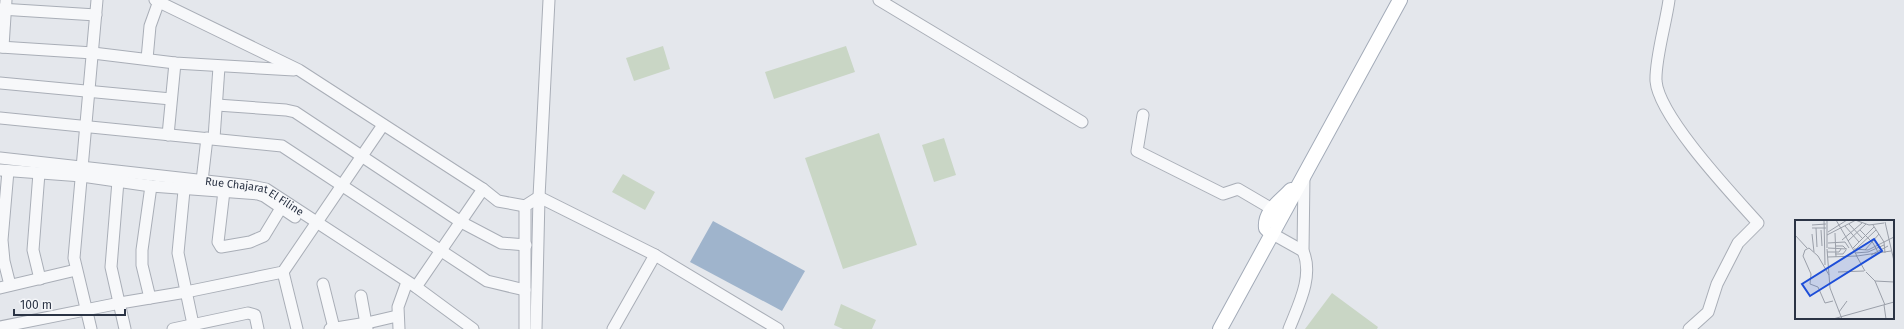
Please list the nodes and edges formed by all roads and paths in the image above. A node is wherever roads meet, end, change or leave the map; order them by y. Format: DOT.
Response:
graph roads {
  1 [pos="97,0"];
  2 [pos="549,0"];
  3 [pos="879,0"];
  4 [pos="1400,0"];
  5 [pos="1669,0"];
  6 [pos="157,1"];
  7 [pos="4,6"];
  8 [pos="96,15"];
  9 [pos="1,47"];
  10 [pos="93,53"];
  11 [pos="147,59"];
  12 [pos="174,63"];
  13 [pos="219,67"];
  14 [pos="299,70"];
  15 [pos="0,83"];
  16 [pos="90,90"];
  17 [pos="172,99"];
  18 [pos="217,105"];
  19 [pos="1143,115"];
  20 [pos="0,118"];
  21 [pos="1082,122"];
  22 [pos="383,124"];
  23 [pos="87,125"];
  24 [pos="168,135"];
  25 [pos="210,138"];
  26 [pos="361,156"];
  27 [pos="0,158"];
  28 [pos="4,170"];
  29 [pos="82,171"];
  30 [pos="39,173"];
  31 [pos="1304,175"];
  32 [pos="118,181"];
  33 [pos="202,181"];
  34 [pos="184,183"];
  35 [pos="343,185"];
  36 [pos="150,186"];
  37 [pos="483,189"];
  38 [pos="224,191"];
  39 [pos="539,197"];
  40 [pos="525,206"];
  41 [pos="282,208"];
  42 [pos="1272,208"];
  43 [pos="461,222"];
  44 [pos="315,225"];
  45 [pos="1271,233"];
  46 [pos="526,245"];
  47 [pos="1303,251"];
  48 [pos="440,252"];
  49 [pos="655,255"];
  50 [pos="76,270"];
  51 [pos="282,272"];
  52 [pos="40,279"];
  53 [pos="323,284"];
  54 [pos="409,285"];
  55 [pos="5,286"];
  56 [pos="525,290"];
  57 [pos="186,292"];
  58 [pos="361,296"];
  59 [pos="150,298"];
  60 [pos="120,303"];
  61 [pos="86,309"];
  62 [pos="397,316"];
  63 [pos="367,326"];
  64 [pos="4,327"];
  65 [pos="194,327"];
  66 [pos="332,328"];
  67 [pos="91,329"];
  68 [pos="125,329"];
  69 [pos="174,329"];
  70 [pos="258,329"];
  71 [pos="297,329"];
  72 [pos="399,329"];
  73 [pos="461,329"];
  74 [pos="473,329"];
  75 [pos="524,329"];
  76 [pos="536,329"];
  77 [pos="613,329"];
  78 [pos="778,329"];
  79 [pos="1220,329"];
  80 [pos="1289,329"];
  81 [pos="1689,329"];
  1 -- 8 [label="street"];
  2 -- 39 [label="street"];
  3 -- 21 [label="street"];
  4 -- 31 [label="main road"];
  5 -- 81 [label="street"];
  6 -- 11 [label="street"];
  6 -- 14 [label="street"];
  7 -- 8 [label="street"];
  7 -- 9 [label="street"];
  8 -- 10 [label="street"];
  9 -- 10 [label="street"];
  10 -- 11 [label="street"];
  10 -- 16 [label="street"];
  11 -- 12 [label="street"];
  12 -- 13 [label="street"];
  12 -- 17 [label="street"];
  13 -- 14 [label="street"];
  13 -- 18 [label="street"];
  14 -- 22 [label="street"];
  15 -- 16 [label="street"];
  16 -- 17 [label="street"];
  16 -- 23 [label="street"];
  17 -- 24 [label="street"];
  18 -- 25 [label="street"];
  18 -- 26 [label="street"];
  19 -- 42 [label="street"];
  20 -- 23 [label="street"];
  22 -- 26 [label="street"];
  22 -- 37 [label="street"];
  23 -- 24 [label="street"];
  23 -- 29 [label="street"];
  24 -- 25 [label="street"];
  25 -- 33 [label="street"];
  25 -- 35 [label="street"];
  26 -- 35 [label="street"];
  26 -- 43 [label="street"];
  27 -- 29 [label="street, Rue Chajarat El Filine"];
  28 -- 30 [label="street, Rue Chajarat El Filine"];
  28 -- 55 [label="street"];
  29 -- 30 [label="street, Rue Chajarat El Filine"];
  29 -- 32 [label="street, Rue Chajarat El Filine"];
  29 -- 34 [label="street, Rue Chajarat El Filine"];
  29 -- 50 [label="street"];
  30 -- 52 [label="street"];
  31 -- 42 [label="main road"];
  31 -- 45 [label="main road"];
  31 -- 47 [label="street"];
  32 -- 36 [label="street, Rue Chajarat El Filine"];
  32 -- 60 [label="street"];
  33 -- 34 [label="street, Rue Chajarat El Filine"];
  33 -- 44 [label="street, Rue Chajarat El Filine"];
  34 -- 36 [label="street, Rue Chajarat El Filine"];
  34 -- 38 [label="street, Rue Chajarat El Filine"];
  34 -- 57 [label="street"];
  35 -- 44 [label="street"];
  35 -- 48 [label="street"];
  36 -- 59 [label="street"];
  37 -- 40 [label="street"];
  37 -- 43 [label="street"];
  38 -- 41 [label="street, Rue Chajarat El Filine"];
  38 -- 41 [label="street"];
  39 -- 40 [label="street"];
  39 -- 49 [label="street"];
  39 -- 76 [label="street"];
  40 -- 46 [label="street"];
  41 -- 44 [label="street, Rue Chajarat El Filine"];
  42 -- 45 [label="main road"];
  43 -- 46 [label="street"];
  43 -- 48 [label="street"];
  44 -- 51 [label="street"];
  44 -- 54 [label="street, Rue Chajarat El Filine"];
  45 -- 47 [label="street"];
  45 -- 79 [label="main road"];
  46 -- 56 [label="street"];
  47 -- 80 [label="street"];
  48 -- 54 [label="street"];
  48 -- 56 [label="street"];
  49 -- 77 [label="street"];
  49 -- 78 [label="street"];
  50 -- 52 [label="street"];
  50 -- 61 [label="street"];
  51 -- 57 [label="street"];
  51 -- 71 [label="street"];
  52 -- 55 [label="street"];
  53 -- 66 [label="street"];
  54 -- 62 [label="street"];
  54 -- 73 [label="street, Rue Chajarat El Filine"];
  54 -- 74 [label="street, Rue Chajarat El Filine"];
  56 -- 75 [label="street"];
  57 -- 59 [label="street"];
  57 -- 65 [label="street"];
  58 -- 63 [label="street"];
  59 -- 60 [label="street"];
  60 -- 61 [label="street"];
  60 -- 68 [label="street"];
  61 -- 64 [label="street"];
  61 -- 67 [label="street"];
  62 -- 63 [label="street"];
  62 -- 72 [label="street"];
  63 -- 66 [label="street"];
  65 -- 69 [label="street"];
  65 -- 70 [label="street"];
}
